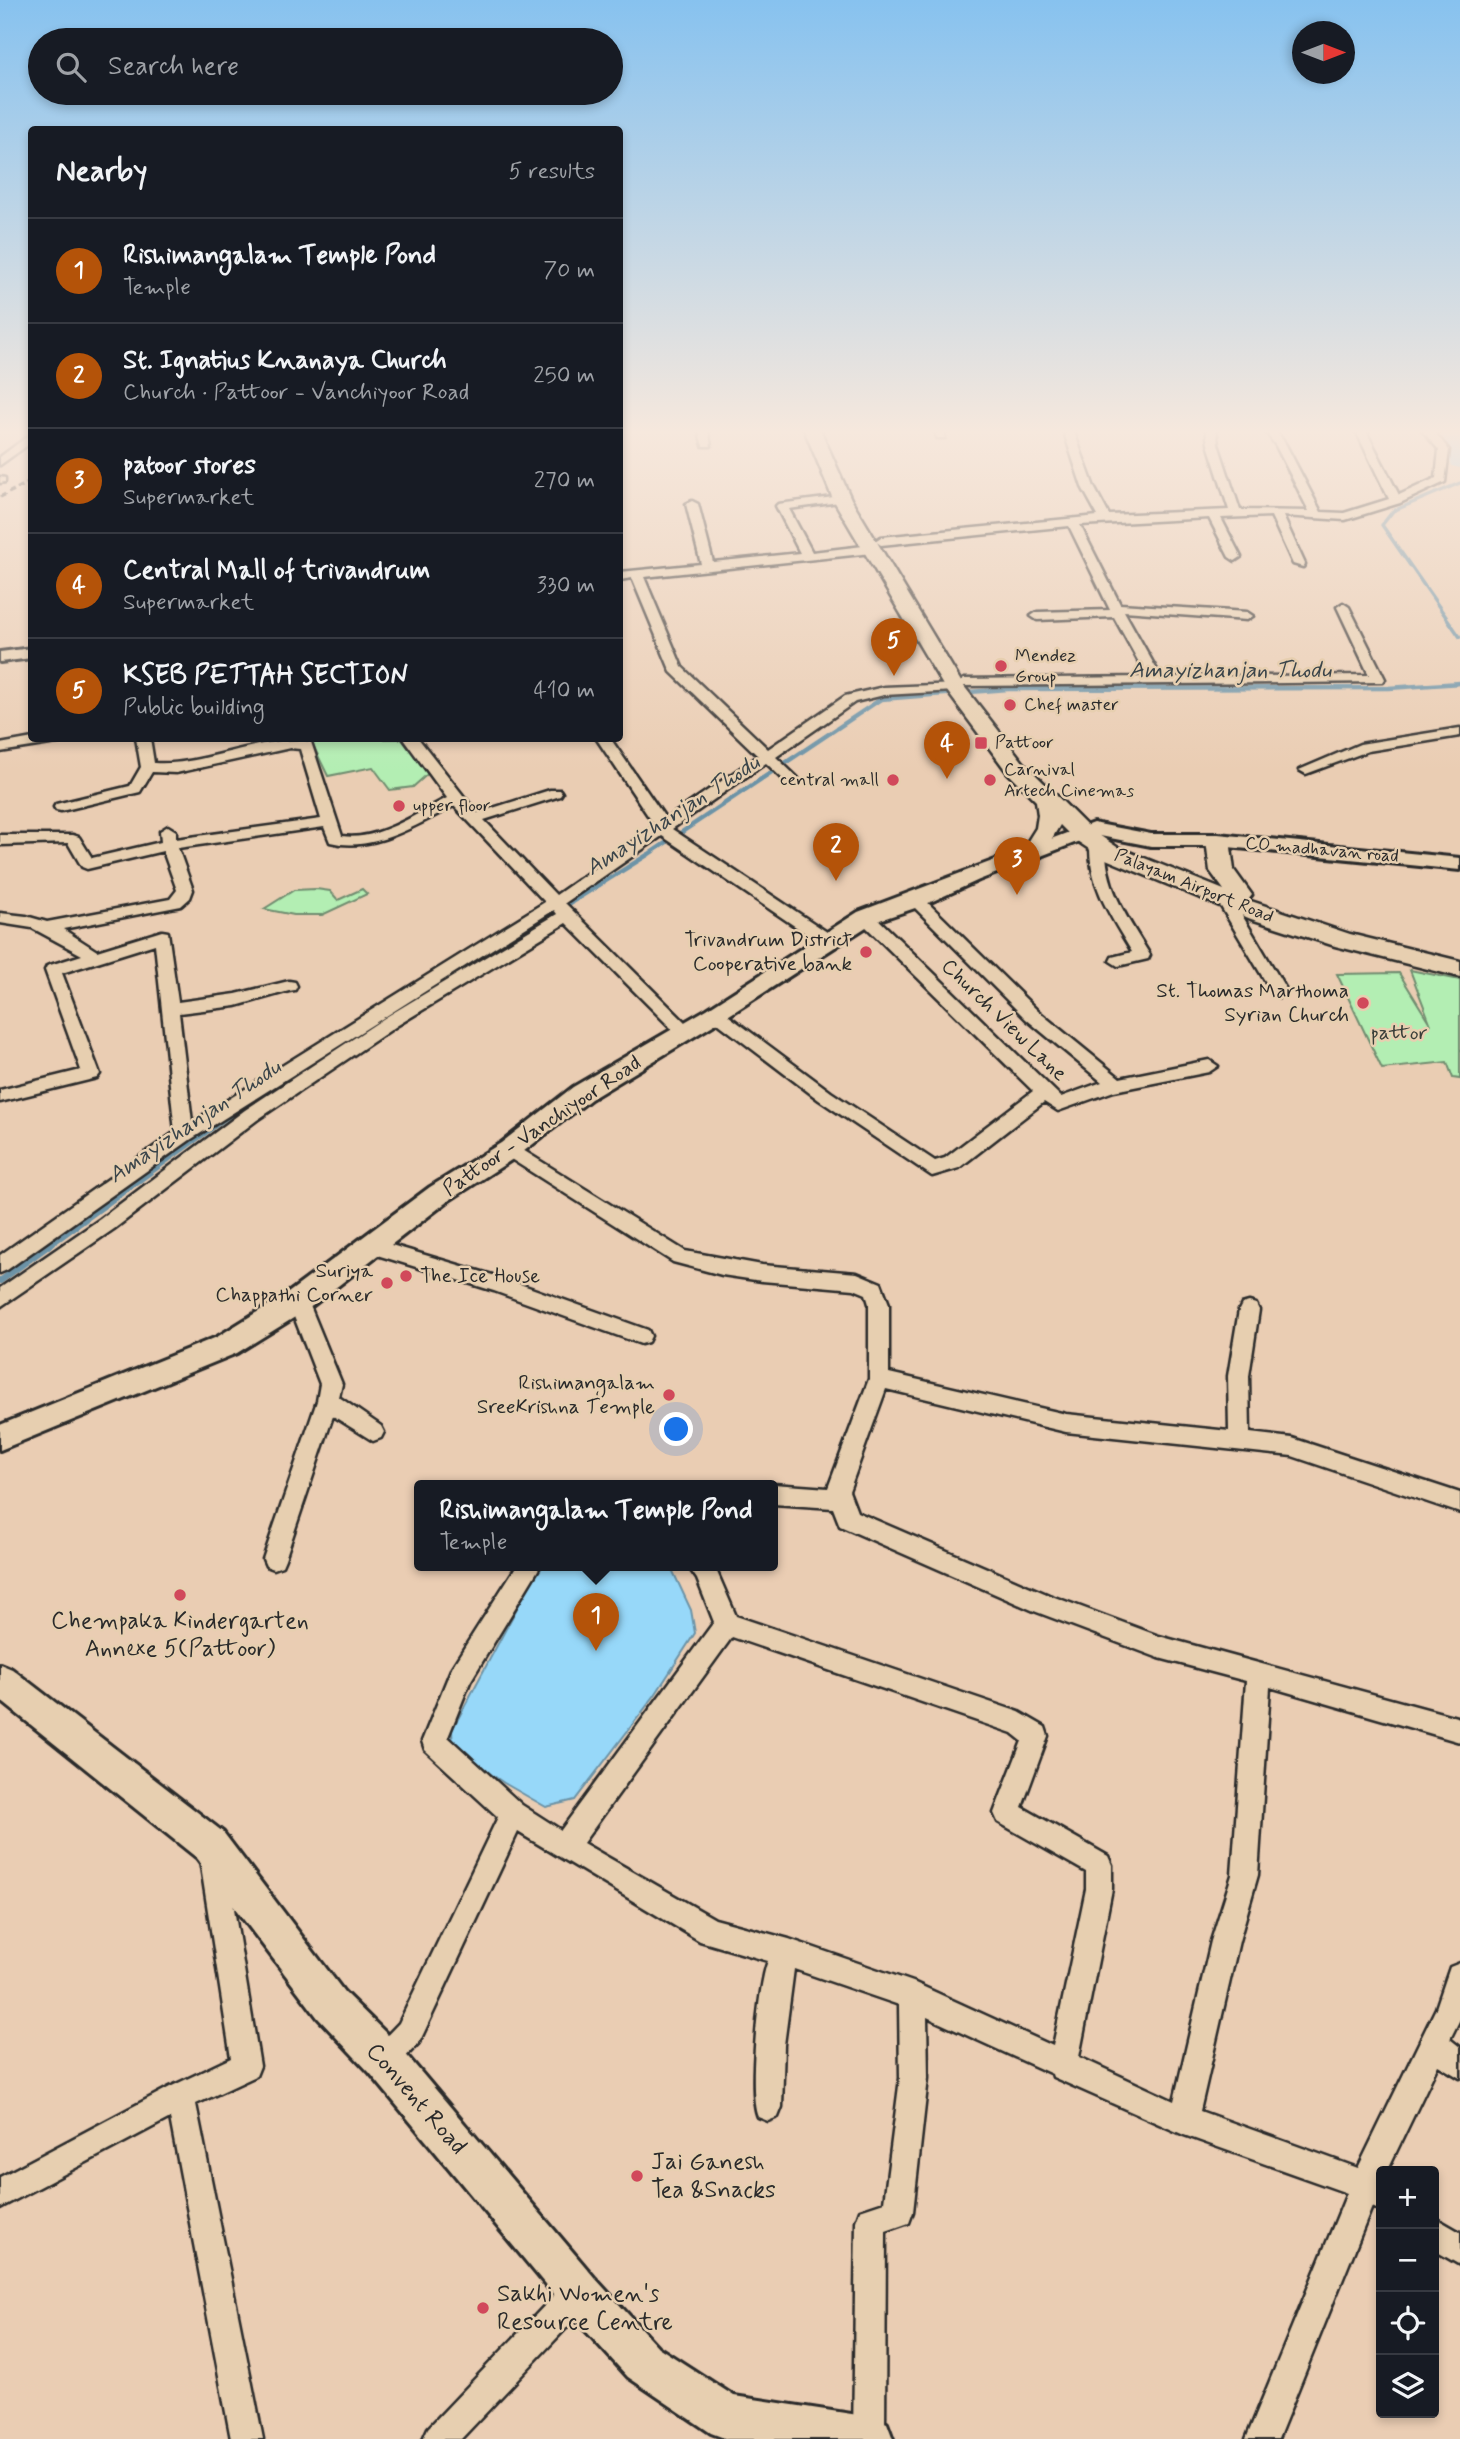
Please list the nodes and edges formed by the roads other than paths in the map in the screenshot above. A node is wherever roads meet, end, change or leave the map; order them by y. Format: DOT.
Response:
graph roads {
  1 [pos="702,543"];
  2 [pos="801,543"];
  3 [pos="894,543"];
  4 [pos="1083,543"];
  5 [pos="1228,543"];
  6 [pos="1291,543"];
  7 [pos="876,545"];
  8 [pos="807,554"];
  9 [pos="1235,557"];
  10 [pos="1299,564"];
  11 [pos="708,566"];
  12 [pos="636,573"];
  13 [pos="623,575"];
  14 [pos="1343,607"];
  15 [pos="1117,610"];
  16 [pos="1037,616"];
  17 [pos="1247,616"];
  18 [pos="28,654"];
  19 [pos="0,657"];
  20 [pos="1156,681"];
  21 [pos="965,693"];
  22 [pos="1460,732"];
  23 [pos="36,742"];
  24 [pos="144,742"];
  25 [pos="413,742"];
  26 [pos="606,742"];
  27 [pos="0,748"];
  28 [pos="769,756"];
  29 [pos="148,767"];
  30 [pos="1306,771"];
  31 [pos="792,780"];
  32 [pos="555,793"];
  33 [pos="456,799"];
  34 [pos="1047,800"];
  35 [pos="61,807"];
  36 [pos="473,819"];
  37 [pos="331,822"];
  38 [pos="666,831"];
  39 [pos="1091,836"];
  40 [pos="169,838"];
  41 [pos="0,840"];
  42 [pos="1218,840"];
  43 [pos="1033,852"];
  44 [pos="1460,864"];
  45 [pos="1233,898"];
  46 [pos="916,900"];
  47 [pos="562,908"];
  48 [pos="866,917"];
  49 [pos="0,918"];
  50 [pos="47,928"];
  51 [pos="830,942"];
  52 [pos="94,956"];
  53 [pos="1460,958"];
  54 [pos="1118,961"];
  55 [pos="1460,969"];
  56 [pos="289,985"];
  57 [pos="1279,991"];
  58 [pos="170,1009"];
  59 [pos="716,1014"];
  60 [pos="685,1032"];
  61 [pos="1209,1066"];
  62 [pos="1116,1084"];
  63 [pos="1044,1092"];
  64 [pos="0,1096"];
  65 [pos="184,1135"];
  66 [pos="510,1149"];
  67 [pos="371,1246"];
  68 [pos="0,1265"];
  69 [pos="0,1299"];
  70 [pos="298,1301"];
  71 [pos="1249,1310"];
  72 [pos="641,1336"];
  73 [pos="879,1379"];
  74 [pos="328,1401"];
  75 [pos="373,1432"];
  76 [pos="0,1438"];
  77 [pos="1241,1442"];
  78 [pos="778,1494"];
  79 [pos="841,1499"];
  80 [pos="1460,1503"];
  81 [pos="274,1559"];
  82 [pos="526,1571"];
  83 [pos="705,1571"];
  84 [pos="727,1624"];
  85 [pos="1259,1674"];
  86 [pos="0,1680"];
  87 [pos="1460,1730"];
  88 [pos="513,1814"];
  89 [pos="210,1845"];
  90 [pos="564,1847"];
  91 [pos="789,1953"];
  92 [pos="1460,1977"];
  93 [pos="913,1996"];
  94 [pos="1433,2043"];
  95 [pos="384,2059"];
  96 [pos="1460,2064"];
  97 [pos="1063,2067"];
  98 [pos="180,2097"];
  99 [pos="768,2107"];
  100 [pos="1184,2120"];
  101 [pos="1373,2190"];
  102 [pos="0,2193"];
  103 [pos="1439,2235"];
  104 [pos="1460,2250"];
  105 [pos="579,2292"];
  106 [pos="247,2439"];
  107 [pos="439,2439"];
  108 [pos="870,2439"];
  109 [pos="1262,2439"];
  1 -- 11 [label="street"];
  2 -- 8 [label="street"];
  3 -- 7 [label="street"];
  4 -- 15 [label="street"];
  5 -- 9 [label="street"];
  6 -- 10 [label="street"];
  7 -- 8 [label="street"];
  7 -- 21 [label="main road, Palayam Airport Road"];
  8 -- 11 [label="street"];
  11 -- 12 [label="street"];
  12 -- 13 [label="street"];
  12 -- 28 [label="street"];
  14 -- 20 [label="street"];
  15 -- 16 [label="street"];
  15 -- 17 [label="street"];
  15 -- 20 [label="street"];
  18 -- 19 [label="street"];
  20 -- 21 [label="street"];
  21 -- 28 [label="street"];
  21 -- 34 [label="main road, Palayam Airport Road"];
  21 -- 39 [label="main road, Palayam Airport Road"];
  22 -- 30 [label="street"];
  23 -- 27 [label="street"];
  24 -- 29 [label="street"];
  25 -- 33 [label="street"];
  26 -- 38 [label="street"];
  28 -- 31 [label="street"];
  28 -- 38 [label="street"];
  29 -- 35 [label="street"];
  29 -- 37 [label="street"];
  32 -- 36 [label="street"];
  33 -- 36 [label="street"];
  33 -- 37 [label="street"];
  34 -- 39 [label="main road, Palayam Airport Road"];
  34 -- 43 [label="main road"];
  36 -- 47 [label="street"];
  37 -- 40 [label="street"];
  38 -- 47 [label="street"];
  38 -- 51 [label="street"];
  39 -- 42 [label="main road, CO madhavan road"];
  39 -- 43 [label="main road, Pattoor - Vanchiyoor Road"];
  39 -- 45 [label="main road, Palayam Airport Road"];
  39 -- 54 [label="street"];
  40 -- 41 [label="street"];
  40 -- 50 [label="street"];
  42 -- 44 [label="main road, CO madhavan road"];
  42 -- 45 [label="main road"];
  43 -- 46 [label="main road, Pattoor - Vanchiyoor Road"];
  45 -- 53 [label="main road, Palayam Airport Road"];
  45 -- 55 [label="main road, Palayam Airport Road"];
  45 -- 57 [label="street"];
  46 -- 48 [label="main road, Pattoor - Vanchiyoor Road"];
  46 -- 62 [label="street"];
  47 -- 60 [label="street"];
  47 -- 65 [label="street"];
  47 -- 69 [label="street"];
  48 -- 51 [label="main road, Pattoor - Vanchiyoor Road"];
  48 -- 63 [label="street, Church View Lane"];
  49 -- 50 [label="street"];
  50 -- 52 [label="street"];
  51 -- 59 [label="main road, Pattoor - Vanchiyoor Road"];
  52 -- 58 [label="street"];
  52 -- 64 [label="street"];
  56 -- 58 [label="street"];
  58 -- 65 [label="street"];
  59 -- 60 [label="main road, Pattoor - Vanchiyoor Road"];
  59 -- 63 [label="street"];
  60 -- 66 [label="main road, Pattoor - Vanchiyoor Road"];
  61 -- 62 [label="street, Church View Lane"];
  62 -- 63 [label="street, Church View Lane"];
  65 -- 68 [label="street"];
  66 -- 67 [label="main road, Pattoor - Vanchiyoor Road"];
  66 -- 73 [label="street"];
  67 -- 70 [label="main road, Pattoor - Vanchiyoor Road"];
  67 -- 72 [label="street"];
  70 -- 74 [label="street"];
  70 -- 76 [label="main road, Pattoor - Vanchiyoor Road"];
  71 -- 77 [label="street"];
  73 -- 77 [label="street"];
  73 -- 79 [label="street"];
  74 -- 75 [label="street"];
  74 -- 81 [label="street"];
  77 -- 80 [label="street"];
  78 -- 79 [label="street"];
  79 -- 85 [label="street"];
  82 -- 88 [label="street"];
  83 -- 84 [label="street"];
  84 -- 90 [label="street"];
  84 -- 97 [label="street"];
  85 -- 87 [label="street"];
  85 -- 100 [label="street"];
  86 -- 89 [label="main road, Convent Road"];
  88 -- 90 [label="street"];
  88 -- 95 [label="street"];
  89 -- 95 [label="main road, Convent Road"];
  89 -- 98 [label="street"];
  90 -- 91 [label="street"];
  91 -- 93 [label="street"];
  91 -- 99 [label="street"];
  92 -- 94 [label="street"];
  93 -- 97 [label="street"];
  93 -- 108 [label="street"];
  94 -- 96 [label="street"];
  94 -- 101 [label="street"];
  95 -- 105 [label="main road, Convent Road"];
  97 -- 100 [label="street"];
  98 -- 102 [label="street"];
  98 -- 106 [label="street"];
  100 -- 101 [label="street"];
  101 -- 109 [label="street"];
  103 -- 104 [label="street"];
  105 -- 107 [label="street"];
  105 -- 108 [label="main road, Convent Road"];
}
